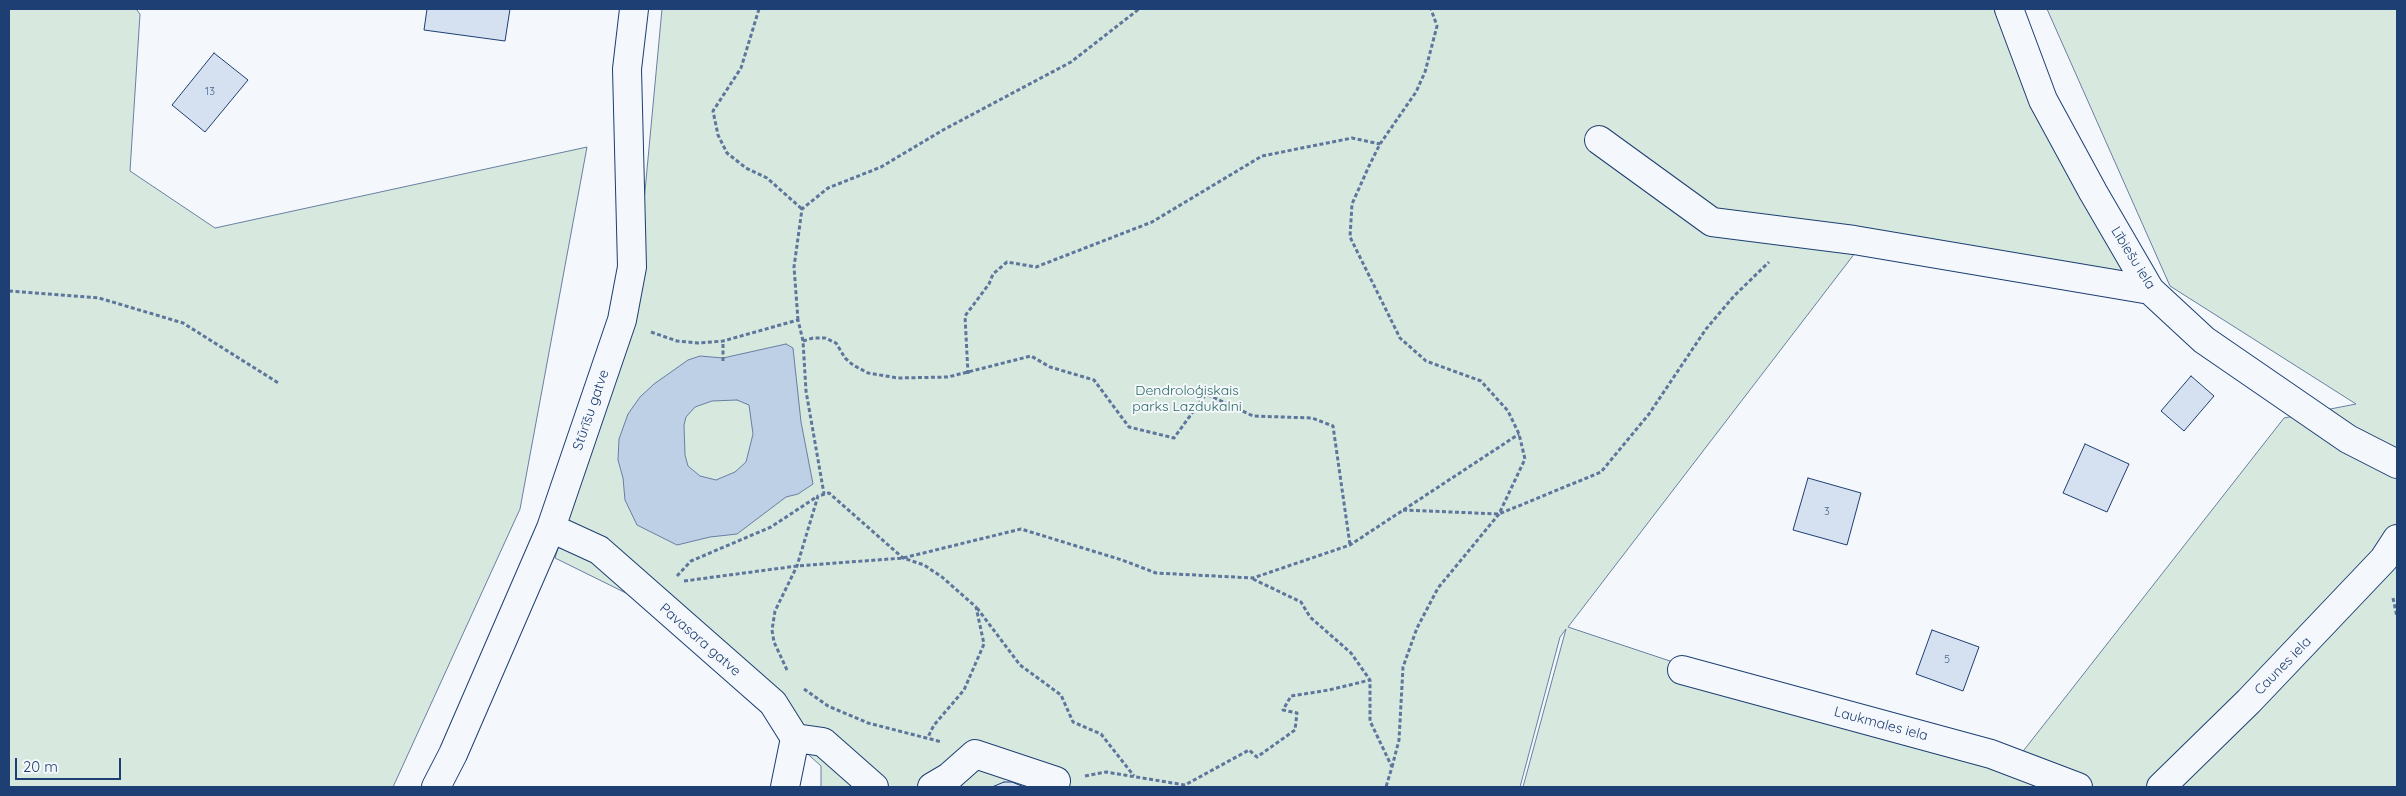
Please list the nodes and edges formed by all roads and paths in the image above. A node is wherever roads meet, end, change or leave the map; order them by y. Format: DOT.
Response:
graph roads {
  1 [pos="634,9"];
  2 [pos="759,9"];
  3 [pos="1139,9"];
  4 [pos="1431,9"];
  5 [pos="2008,9"];
  6 [pos="1599,140"];
  7 [pos="1380,144"];
  8 [pos="802,209"];
  9 [pos="1772,259"];
  10 [pos="2150,290"];
  11 [pos="9,291"];
  12 [pos="622,320"];
  13 [pos="798,320"];
  14 [pos="723,341"];
  15 [pos="803,341"];
  16 [pos="722,361"];
  17 [pos="968,374"];
  18 [pos="280,384"];
  19 [pos="1519,434"];
  20 [pos="2397,464"];
  21 [pos="824,494"];
  22 [pos="818,496"];
  23 [pos="1402,510"];
  24 [pos="1499,514"];
  25 [pos="551,528"];
  26 [pos="2397,539"];
  27 [pos="1350,545"];
  28 [pos="903,558"];
  29 [pos="797,566"];
  30 [pos="1253,578"];
  31 [pos="632,580"];
  32 [pos="680,582"];
  33 [pos="976,607"];
  34 [pos="1682,670"];
  35 [pos="790,676"];
  36 [pos="1370,680"];
  37 [pos="801,686"];
  38 [pos="928,737"];
  39 [pos="795,738"];
  40 [pos="975,754"];
  41 [pos="1392,767"];
  42 [pos="1106,772"];
  43 [pos="1135,776"];
  44 [pos="1056,781"];
  45 [pos="1185,786"];
  46 [pos="436,787"];
  47 [pos="785,787"];
  48 [pos="874,787"];
  49 [pos="932,787"];
  50 [pos="1386,787"];
  51 [pos="2078,787"];
  52 [pos="2161,787"];
  1 -- 12 [label="street, Stūrīšu gatve"];
  2 -- 8 [label="path"];
  3 -- 8 [label="path"];
  4 -- 7 [label="path"];
  5 -- 10 [label="street, Lībiešu iela"];
  6 -- 10 [label="street"];
  7 -- 17 [label="path"];
  7 -- 19 [label="path"];
  8 -- 13 [label="path"];
  9 -- 24 [label="path"];
  10 -- 20 [label="street, Lībiešu iela"];
  11 -- 18 [label="path"];
  12 -- 14 [label="path"];
  12 -- 25 [label="street, Stūrīšu gatve"];
  13 -- 14 [label="path"];
  13 -- 15 [label="path"];
  14 -- 16 [label="path"];
  15 -- 17 [label="path"];
  15 -- 21 [label="path"];
  17 -- 27 [label="path"];
  19 -- 23 [label="path"];
  19 -- 24 [label="path"];
  21 -- 22 [label="path"];
  21 -- 28 [label="path"];
  22 -- 29 [label="path"];
  22 -- 31 [label="path"];
  23 -- 24 [label="path"];
  23 -- 27 [label="path"];
  24 -- 41 [label="path"];
  25 -- 31 [label="street, Pavasara gatve"];
  25 -- 46 [label="street, Stūrīšu gatve"];
  26 -- 52 [label="street, Caunes iela"];
  27 -- 30 [label="path"];
  28 -- 29 [label="path"];
  28 -- 30 [label="path"];
  28 -- 33 [label="path"];
  29 -- 32 [label="path"];
  29 -- 35 [label="path"];
  30 -- 36 [label="path"];
  31 -- 39 [label="street, Pavasara gatve"];
  33 -- 38 [label="path"];
  33 -- 43 [label="path"];
  34 -- 51 [label="street, Laukmales iela"];
  36 -- 41 [label="path"];
  36 -- 45 [label="path"];
  37 -- 38 [label="path"];
  38 -- 40 [label="path"];
  39 -- 47 [label="street"];
  39 -- 48 [label="street"];
  40 -- 44 [label="street"];
  40 -- 49 [label="street"];
  41 -- 50 [label="path"];
  42 -- 43 [label="path"];
  43 -- 45 [label="path"];
}
